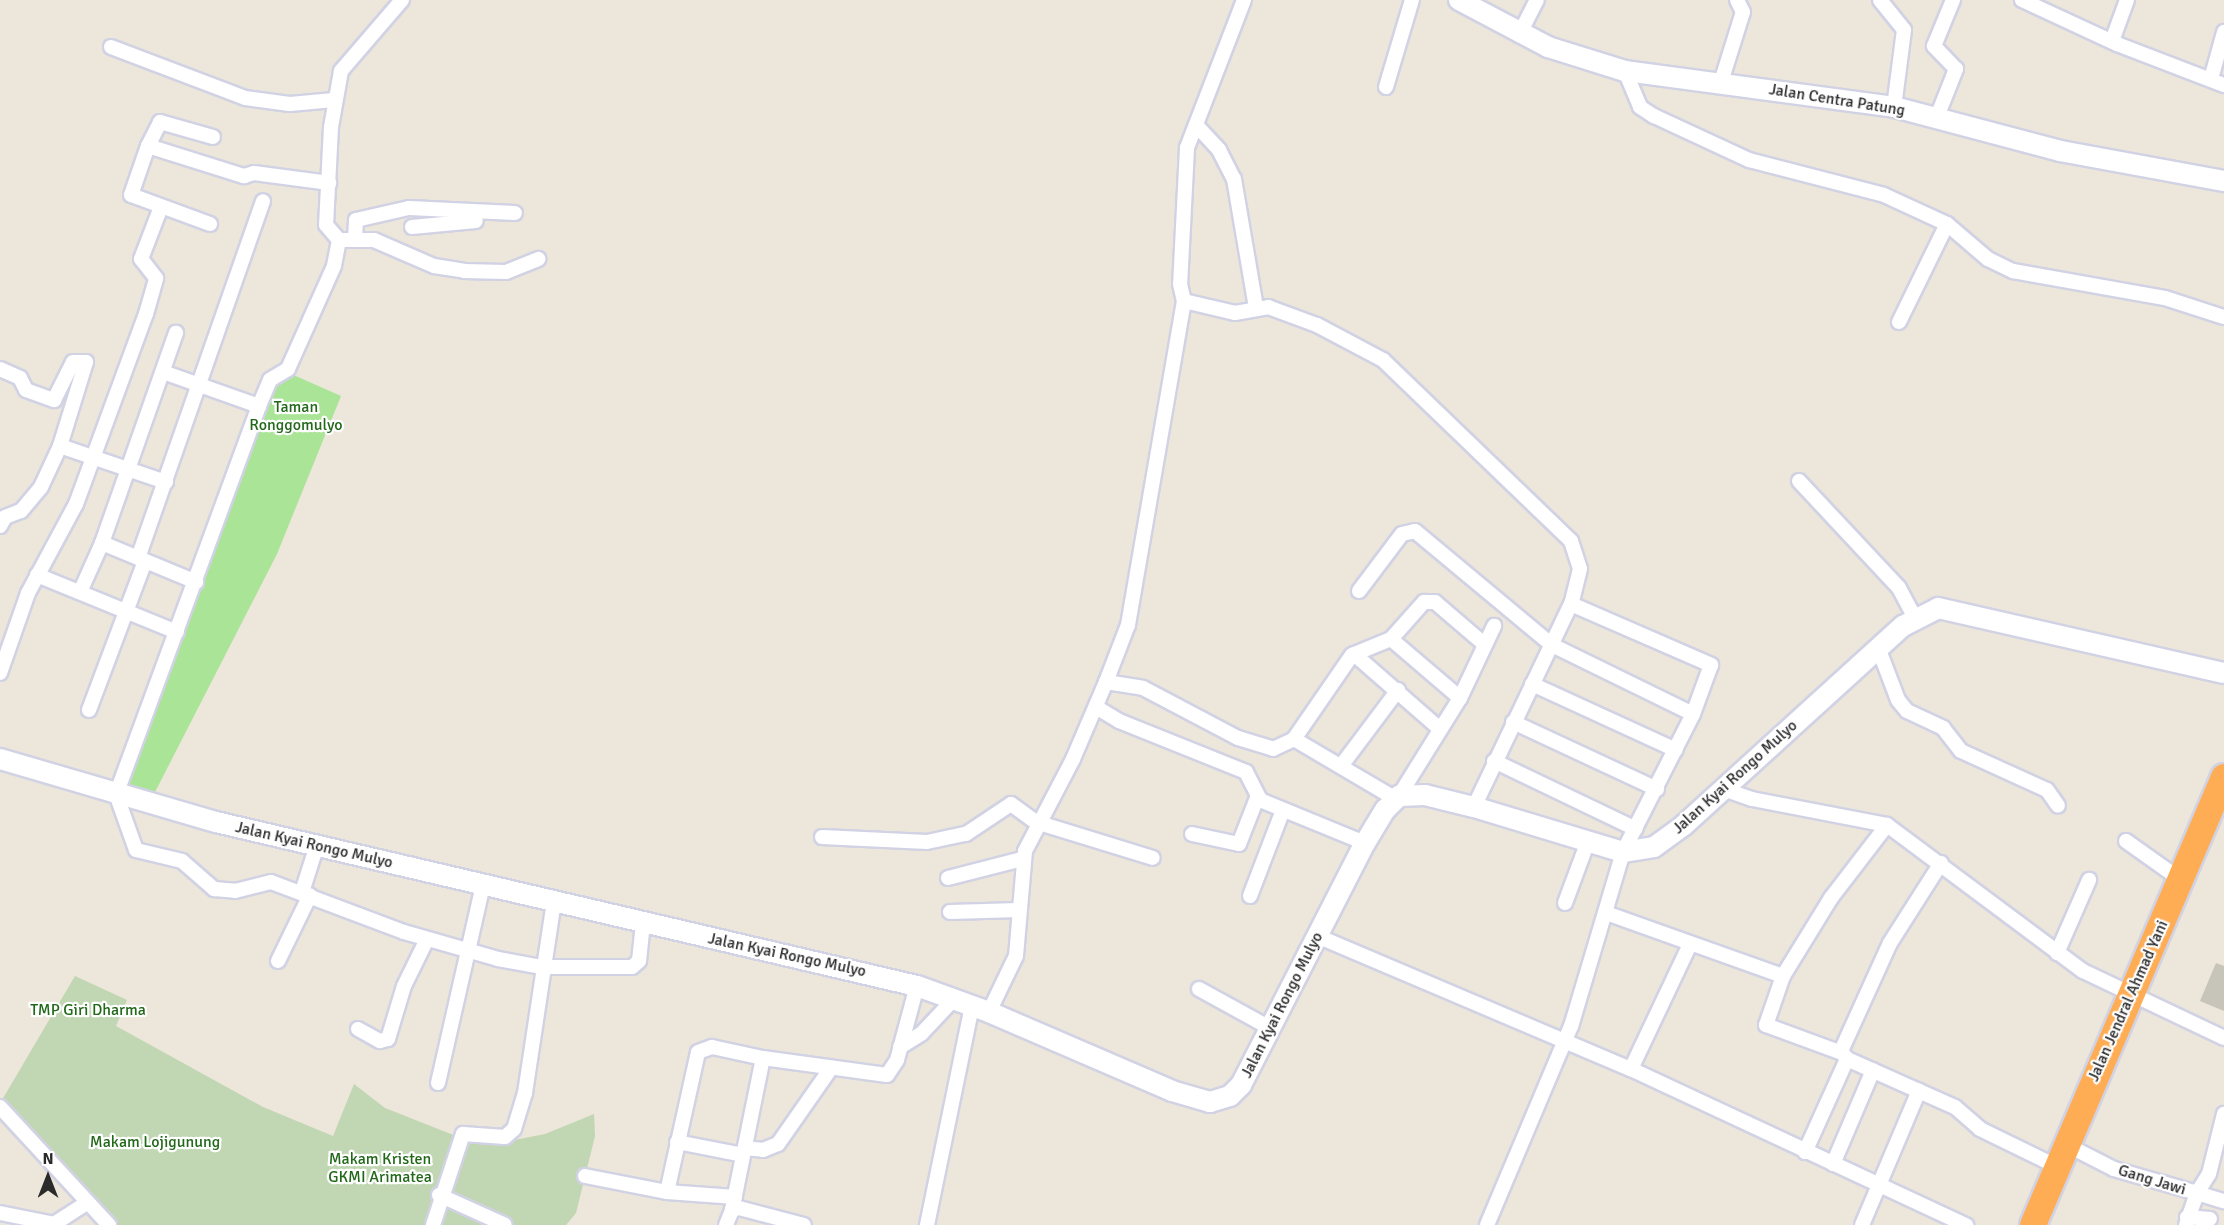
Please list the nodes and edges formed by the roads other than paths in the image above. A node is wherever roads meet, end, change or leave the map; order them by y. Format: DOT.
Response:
graph roads {
  1 [pos="402,0"];
  2 [pos="1244,0"];
  3 [pos="1412,0"];
  4 [pos="1459,0"];
  5 [pos="1537,0"];
  6 [pos="1737,0"];
  7 [pos="1880,0"];
  8 [pos="1953,0"];
  9 [pos="2022,0"];
  10 [pos="2127,0"];
  11 [pos="2048,5"];
  12 [pos="2224,32"];
  13 [pos="1520,35"];
  14 [pos="2112,41"];
  15 [pos="111,47"];
  16 [pos="1624,70"];
  17 [pos="1721,82"];
  18 [pos="2218,82"];
  19 [pos="1386,87"];
  20 [pos="334,100"];
  21 [pos="1894,107"];
  22 [pos="1937,117"];
  23 [pos="1196,125"];
  24 [pos="213,137"];
  25 [pos="148,146"];
  26 [pos="2224,182"];
  27 [pos="329,183"];
  28 [pos="263,201"];
  29 [pos="161,207"];
  30 [pos="515,213"];
  31 [pos="477,221"];
  32 [pos="210,224"];
  33 [pos="1947,224"];
  34 [pos="412,227"];
  35 [pos="356,239"];
  36 [pos="339,240"];
  37 [pos="539,259"];
  38 [pos="1184,301"];
  39 [pos="1256,308"];
  40 [pos="2224,317"];
  41 [pos="1899,322"];
  42 [pos="176,333"];
  43 [pos="0,369"];
  44 [pos="163,372"];
  45 [pos="200,384"];
  46 [pos="259,406"];
  47 [pos="60,446"];
  48 [pos="94,457"];
  49 [pos="130,468"];
  50 [pos="1799,481"];
  51 [pos="166,482"];
  52 [pos="0,526"];
  53 [pos="102,543"];
  54 [pos="142,560"];
  55 [pos="37,575"];
  56 [pos="196,582"];
  57 [pos="1359,591"];
  58 [pos="80,592"];
  59 [pos="1570,604"];
  60 [pos="128,609"];
  61 [pos="1915,618"];
  62 [pos="1494,626"];
  63 [pos="177,632"];
  64 [pos="1391,639"];
  65 [pos="1484,644"];
  66 [pos="1552,645"];
  67 [pos="1879,650"];
  68 [pos="1354,654"];
  69 [pos="0,673"];
  70 [pos="2224,673"];
  71 [pos="1106,682"];
  72 [pos="1532,684"];
  73 [pos="1398,690"];
  74 [pos="1460,698"];
  75 [pos="1095,707"];
  76 [pos="89,710"];
  77 [pos="1693,714"];
  78 [pos="1513,722"];
  79 [pos="1440,729"];
  80 [pos="1294,739"];
  81 [pos="1676,750"];
  82 [pos="0,759"];
  83 [pos="1494,761"];
  84 [pos="1341,766"];
  85 [pos="2224,777"];
  86 [pos="1657,789"];
  87 [pos="1723,789"];
  88 [pos="116,794"];
  89 [pos="1397,797"];
  90 [pos="1257,798"];
  91 [pos="2058,806"];
  92 [pos="1474,807"];
  93 [pos="1283,810"];
  94 [pos="1036,822"];
  95 [pos="1887,825"];
  96 [pos="1636,829"];
  97 [pos="1191,834"];
  98 [pos="822,837"];
  99 [pos="2126,841"];
  100 [pos="1365,843"];
  101 [pos="1587,844"];
  102 [pos="317,845"];
  103 [pos="1623,852"];
  104 [pos="1153,858"];
  105 [pos="1022,859"];
  106 [pos="1941,863"];
  107 [pos="948,878"];
  108 [pos="2089,880"];
  109 [pos="2181,880"];
  110 [pos="483,885"];
  111 [pos="306,893"];
  112 [pos="1250,896"];
  113 [pos="554,902"];
  114 [pos="1565,903"];
  115 [pos="1019,910"];
  116 [pos="950,912"];
  117 [pos="1606,913"];
  118 [pos="643,924"];
  119 [pos="1317,936"];
  120 [pos="427,939"];
  121 [pos="1690,944"];
  122 [pos="466,951"];
  123 [pos="2057,952"];
  124 [pos="278,962"];
  125 [pos="542,967"];
  126 [pos="1783,976"];
  127 [pos="917,986"];
  128 [pos="1199,989"];
  129 [pos="2132,997"];
  130 [pos="972,1005"];
  131 [pos="1270,1028"];
  132 [pos="358,1029"];
  133 [pos="2224,1038"];
  134 [pos="1565,1041"];
  135 [pos="900,1047"];
  136 [pos="1844,1056"];
  137 [pos="763,1058"];
  138 [pos="831,1068"];
  139 [pos="1631,1069"];
  140 [pos="1874,1070"];
  141 [pos="438,1083"];
  142 [pos="1919,1090"];
  143 [pos="0,1107"];
  144 [pos="2224,1114"];
  145 [pos="677,1142"];
  146 [pos="744,1152"];
  147 [pos="1805,1152"];
  148 [pos="2060,1155"];
  149 [pos="1833,1164"];
  150 [pos="585,1176"];
  151 [pos="1881,1183"];
  152 [pos="667,1192"];
  153 [pos="2197,1193"];
  154 [pos="439,1195"];
  155 [pos="2224,1201"];
  156 [pos="88,1202"];
  157 [pos="733,1203"];
  158 [pos="0,1213"];
  159 [pos="2210,1219"];
  160 [pos="2187,1221"];
  161 [pos="2035,1224"];
  162 [pos="109,1225"];
  163 [pos="433,1225"];
  164 [pos="505,1225"];
  165 [pos="726,1225"];
  166 [pos="804,1225"];
  167 [pos="927,1225"];
  168 [pos="1487,1225"];
  169 [pos="1862,1225"];
  170 [pos="1966,1225"];
  1 -- 20 [label="street"];
  2 -- 23 [label="street"];
  3 -- 19 [label="street"];
  4 -- 13 [label="street, Jalan Centra Patung"];
  5 -- 13 [label="street"];
  6 -- 17 [label="street"];
  7 -- 21 [label="street"];
  8 -- 22 [label="street"];
  9 -- 11 [label="street"];
  10 -- 14 [label="street"];
  11 -- 14 [label="street"];
  12 -- 18 [label="street"];
  13 -- 16 [label="street, Jalan Centra Patung"];
  14 -- 18 [label="street"];
  15 -- 20 [label="street"];
  16 -- 17 [label="street, Jalan Centra Patung"];
  16 -- 33 [label="street"];
  17 -- 21 [label="street, Jalan Centra Patung"];
  20 -- 27 [label="street"];
  21 -- 22 [label="street, Jalan Centra Patung"];
  22 -- 26 [label="street, Jalan Centra Patung"];
  23 -- 38 [label="street"];
  23 -- 39 [label="street"];
  24 -- 25 [label="street"];
  25 -- 27 [label="street"];
  25 -- 29 [label="street"];
  27 -- 36 [label="street"];
  28 -- 45 [label="street"];
  29 -- 32 [label="street"];
  29 -- 48 [label="street"];
  30 -- 35 [label="street"];
  31 -- 34 [label="street"];
  33 -- 40 [label="street"];
  33 -- 41 [label="street"];
  35 -- 36 [label="street"];
  35 -- 37 [label="street"];
  36 -- 46 [label="street"];
  38 -- 39 [label="street"];
  38 -- 71 [label="street"];
  39 -- 59 [label="street"];
  42 -- 44 [label="street"];
  43 -- 47 [label="street"];
  44 -- 45 [label="street"];
  44 -- 49 [label="street"];
  45 -- 46 [label="street"];
  45 -- 51 [label="street"];
  46 -- 56 [label="street"];
  47 -- 48 [label="street"];
  47 -- 52 [label="street"];
  48 -- 49 [label="street"];
  48 -- 55 [label="street"];
  49 -- 51 [label="street"];
  49 -- 53 [label="street"];
  50 -- 61 [label="street"];
  51 -- 54 [label="street"];
  53 -- 54 [label="street"];
  53 -- 58 [label="street"];
  54 -- 56 [label="street"];
  54 -- 60 [label="street"];
  55 -- 58 [label="street"];
  55 -- 69 [label="street"];
  56 -- 63 [label="street"];
  57 -- 66 [label="street"];
  58 -- 60 [label="street"];
  59 -- 66 [label="street"];
  59 -- 77 [label="street"];
  60 -- 63 [label="street"];
  60 -- 76 [label="street"];
  61 -- 67 [label="street, Jalan Kyai Rongo Mulyo"];
  61 -- 70 [label="street, Jalan Kyai Rongo Mulyo"];
  62 -- 65 [label="street"];
  63 -- 88 [label="street"];
  64 -- 65 [label="street"];
  64 -- 68 [label="street"];
  64 -- 74 [label="street"];
  65 -- 74 [label="street"];
  66 -- 72 [label="street"];
  66 -- 77 [label="street"];
  67 -- 87 [label="street, Jalan Kyai Rongo Mulyo"];
  67 -- 91 [label="street"];
  68 -- 73 [label="street"];
  68 -- 80 [label="street"];
  71 -- 75 [label="street"];
  71 -- 80 [label="street"];
  72 -- 78 [label="street"];
  72 -- 81 [label="street"];
  73 -- 79 [label="street"];
  73 -- 84 [label="street"];
  74 -- 79 [label="street"];
  75 -- 90 [label="street"];
  75 -- 94 [label="street"];
  77 -- 81 [label="street"];
  78 -- 83 [label="street"];
  78 -- 86 [label="street"];
  79 -- 89 [label="street"];
  80 -- 84 [label="street"];
  81 -- 86 [label="street"];
  82 -- 88 [label="street, Jalan Kyai Rongo Mulyo"];
  83 -- 92 [label="street"];
  83 -- 96 [label="street"];
  84 -- 89 [label="street"];
  85 -- 109 [label="highway, Jalan Jendral Ahmad Yani"];
  86 -- 96 [label="street"];
  87 -- 95 [label="street"];
  87 -- 103 [label="street, Jalan Kyai Rongo Mulyo"];
  88 -- 102 [label="street, Jalan Kyai Rongo Mulyo"];
  88 -- 111 [label="street"];
  89 -- 92 [label="street, Jalan Kyai Rongo Mulyo"];
  89 -- 100 [label="street, Jalan Kyai Rongo Mulyo"];
  90 -- 93 [label="street"];
  90 -- 97 [label="street"];
  92 -- 101 [label="street, Jalan Kyai Rongo Mulyo"];
  93 -- 100 [label="street"];
  93 -- 112 [label="street"];
  94 -- 98 [label="street"];
  94 -- 104 [label="street"];
  94 -- 105 [label="street"];
  95 -- 106 [label="street"];
  95 -- 126 [label="street"];
  96 -- 103 [label="street"];
  99 -- 109 [label="street"];
  100 -- 119 [label="street, Jalan Kyai Rongo Mulyo"];
  101 -- 103 [label="street, Jalan Kyai Rongo Mulyo"];
  101 -- 114 [label="street"];
  102 -- 110 [label="street, Jalan Kyai Rongo Mulyo"];
  102 -- 111 [label="street"];
  103 -- 117 [label="street"];
  105 -- 107 [label="street"];
  105 -- 115 [label="street"];
  106 -- 123 [label="street"];
  106 -- 136 [label="street"];
  108 -- 123 [label="street"];
  109 -- 129 [label="highway, Jalan Jendral Ahmad Yani"];
  110 -- 113 [label="street, Jalan Kyai Rongo Mulyo"];
  110 -- 122 [label="street"];
  111 -- 120 [label="street"];
  111 -- 124 [label="street"];
  113 -- 118 [label="street, Jalan Kyai Rongo Mulyo"];
  113 -- 125 [label="street"];
  115 -- 116 [label="street"];
  115 -- 130 [label="street"];
  117 -- 121 [label="street"];
  117 -- 134 [label="street"];
  118 -- 125 [label="street"];
  118 -- 127 [label="street, Jalan Kyai Rongo Mulyo"];
  119 -- 131 [label="street, Jalan Kyai Rongo Mulyo"];
  119 -- 134 [label="street"];
  120 -- 122 [label="street"];
  120 -- 132 [label="street"];
  121 -- 126 [label="street"];
  121 -- 139 [label="street"];
  122 -- 125 [label="street"];
  122 -- 141 [label="street"];
  123 -- 129 [label="street"];
  125 -- 154 [label="street"];
  126 -- 136 [label="street, Gang Jawi"];
  127 -- 130 [label="street, Jalan Kyai Rongo Mulyo"];
  127 -- 135 [label="street"];
  128 -- 131 [label="street"];
  129 -- 133 [label="street"];
  129 -- 148 [label="highway, Jalan Jendral Ahmad Yani"];
  130 -- 131 [label="street, Jalan Kyai Rongo Mulyo"];
  130 -- 135 [label="street"];
  130 -- 167 [label="street"];
  134 -- 139 [label="street"];
  134 -- 168 [label="street"];
  135 -- 138 [label="street"];
  136 -- 140 [label="street, Gang Jawi"];
  136 -- 147 [label="street"];
  137 -- 138 [label="street"];
  137 -- 145 [label="street"];
  137 -- 146 [label="street"];
  138 -- 146 [label="street"];
  139 -- 147 [label="street"];
  140 -- 142 [label="street, Gang Jawi"];
  140 -- 149 [label="street"];
  142 -- 148 [label="street, Gang Jawi"];
  142 -- 151 [label="street"];
  143 -- 156 [label="street"];
  144 -- 153 [label="street, Gang Jawi"];
  145 -- 146 [label="street"];
  145 -- 152 [label="street"];
  146 -- 157 [label="street"];
  147 -- 149 [label="street"];
  148 -- 153 [label="street, Gang Jawi"];
  148 -- 161 [label="highway, Jalan Jendral Ahmad Yani"];
  149 -- 151 [label="street"];
  150 -- 152 [label="street"];
  151 -- 169 [label="street"];
  151 -- 170 [label="street"];
  152 -- 157 [label="street"];
  153 -- 155 [label="street"];
  153 -- 160 [label="street"];
  154 -- 163 [label="street"];
  154 -- 164 [label="street"];
  156 -- 158 [label="street"];
  156 -- 162 [label="street"];
  157 -- 165 [label="street"];
  157 -- 166 [label="street"];
  159 -- 160 [label="street"];
}
